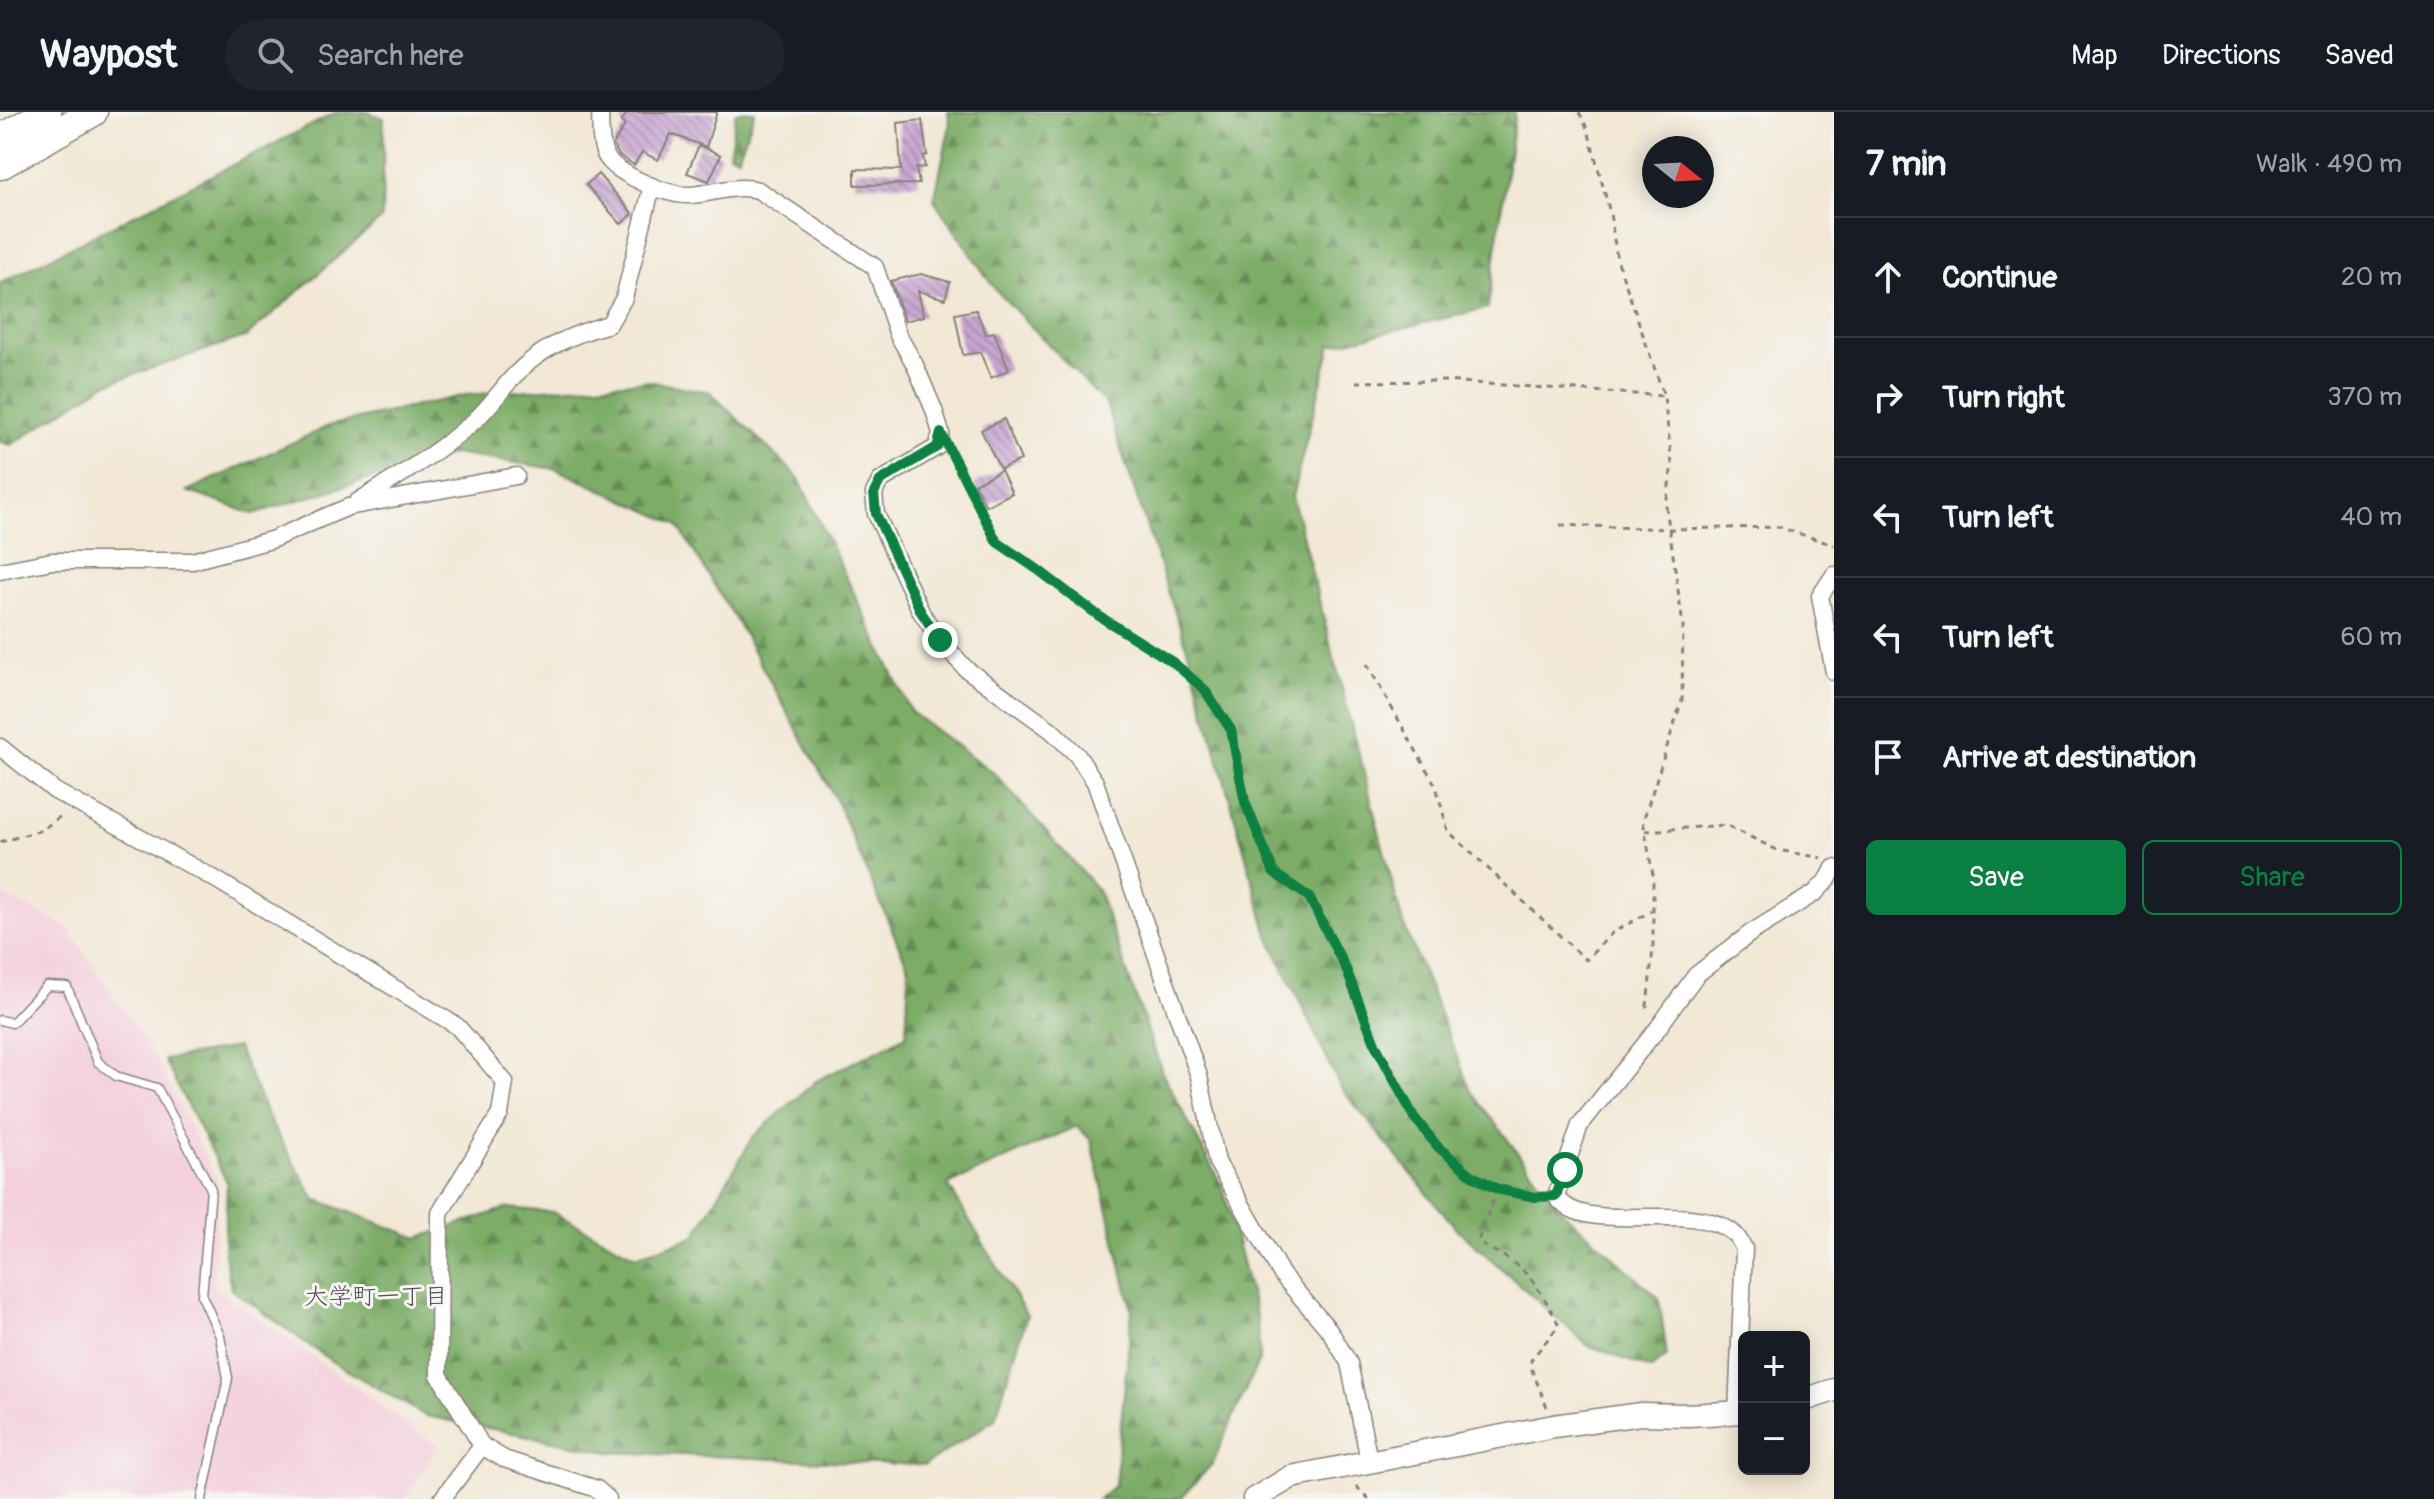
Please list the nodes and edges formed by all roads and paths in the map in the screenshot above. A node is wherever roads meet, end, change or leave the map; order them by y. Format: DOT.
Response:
graph roads {
  1 [pos="47,112"];
  2 [pos="93,112"];
  3 [pos="600,112"];
  4 [pos="1579,112"];
  5 [pos="0,139"];
  6 [pos="0,165"];
  7 [pos="652,186"];
  8 [pos="1356,382"];
  9 [pos="1664,396"];
  10 [pos="941,433"];
  11 [pos="516,476"];
  12 [pos="348,507"];
  13 [pos="1560,525"];
  14 [pos="1669,529"];
  15 [pos="1834,545"];
  16 [pos="0,571"];
  17 [pos="1834,575"];
  18 [pos="1367,664"];
  19 [pos="1834,672"];
  20 [pos="0,747"];
  21 [pos="78,804"];
  22 [pos="1645,831"];
  23 [pos="0,842"];
  24 [pos="1834,860"];
  25 [pos="1834,868"];
  26 [pos="1653,910"];
  27 [pos="0,1020"];
  28 [pos="1658,1028"];
  29 [pos="1497,1189"];
  30 [pos="1556,1196"];
  31 [pos="1834,1390"];
  32 [pos="1810,1398"];
  33 [pos="1741,1403"];
  34 [pos="1738,1413"];
  35 [pos="1554,1426"];
  36 [pos="482,1446"];
  37 [pos="1369,1460"];
  38 [pos="202,1499"];
  39 [pos="442,1499"];
  40 [pos="608,1499"];
  41 [pos="1254,1499"];
  1 -- 5 [label="highway"];
  2 -- 6 [label="highway"];
  3 -- 7 [label="street"];
  4 -- 9 [label="path"];
  7 -- 10 [label="street"];
  7 -- 12 [label="street"];
  8 -- 9 [label="path"];
  9 -- 14 [label="path"];
  10 -- 29 [label="path"];
  10 -- 37 [label="street"];
  11 -- 12 [label="street"];
  12 -- 16 [label="street"];
  13 -- 14 [label="path"];
  14 -- 15 [label="path"];
  14 -- 22 [label="path"];
  17 -- 19 [label="street"];
  18 -- 26 [label="path"];
  20 -- 21 [label="street"];
  21 -- 23 [label="path"];
  21 -- 36 [label="street"];
  22 -- 24 [label="path"];
  22 -- 26 [label="path"];
  25 -- 28 [label="street"];
  26 -- 28 [label="path"];
  27 -- 38 [label="lane"];
  28 -- 30 [label="street"];
  29 -- 30 [label="path"];
  29 -- 35 [label="path"];
  30 -- 33 [label="street"];
  31 -- 32 [label="street"];
  34 -- 35 [label="street"];
  35 -- 37 [label="street"];
  36 -- 39 [label="street"];
  36 -- 40 [label="street"];
  37 -- 41 [label="street"];
}
